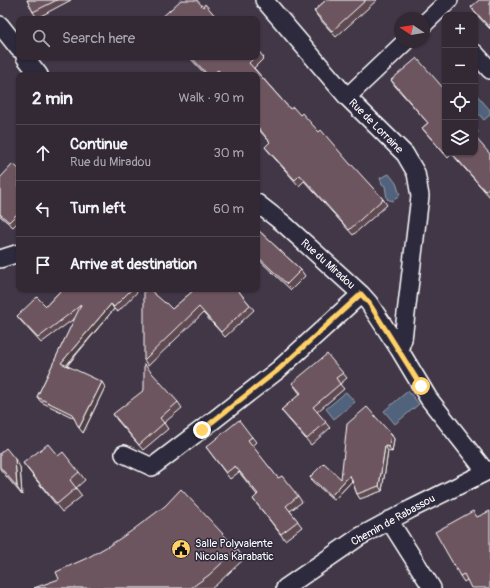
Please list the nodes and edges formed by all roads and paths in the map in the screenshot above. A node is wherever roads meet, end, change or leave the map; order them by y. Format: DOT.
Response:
graph roads {
  1 [pos="264,0"];
  2 [pos="445,7"];
  3 [pos="430,19"];
  4 [pos="0,25"];
  5 [pos="16,46"];
  6 [pos="399,48"];
  7 [pos="478,56"];
  8 [pos="27,60"];
  9 [pos="490,70"];
  10 [pos="37,72"];
  11 [pos="347,97"];
  12 [pos="260,205"];
  13 [pos="16,254"];
  14 [pos="0,259"];
  15 [pos="361,294"];
  16 [pos="398,349"];
  17 [pos="124,454"];
  18 [pos="488,471"];
  19 [pos="389,520"];
  20 [pos="285,588"];
  21 [pos="432,588"];
  1 -- 11 [label="street, Rue de Lorraine"];
  2 -- 3 [label="street"];
  4 -- 5 [label="street"];
  6 -- 11 [label="street"];
  7 -- 9 [label="street"];
  8 -- 10 [label="street"];
  11 -- 16 [label="street, Rue de Lorraine"];
  12 -- 15 [label="street, Rue du Miradou"];
  13 -- 14 [label="street"];
  15 -- 16 [label="street, Rue du Miradou"];
  15 -- 17 [label="street"];
  16 -- 18 [label="street, Rue du Miradou"];
  18 -- 19 [label="street, Chemin de Rabassou"];
  19 -- 20 [label="street, Chemin de Rabassou"];
  19 -- 21 [label="street"];
}
